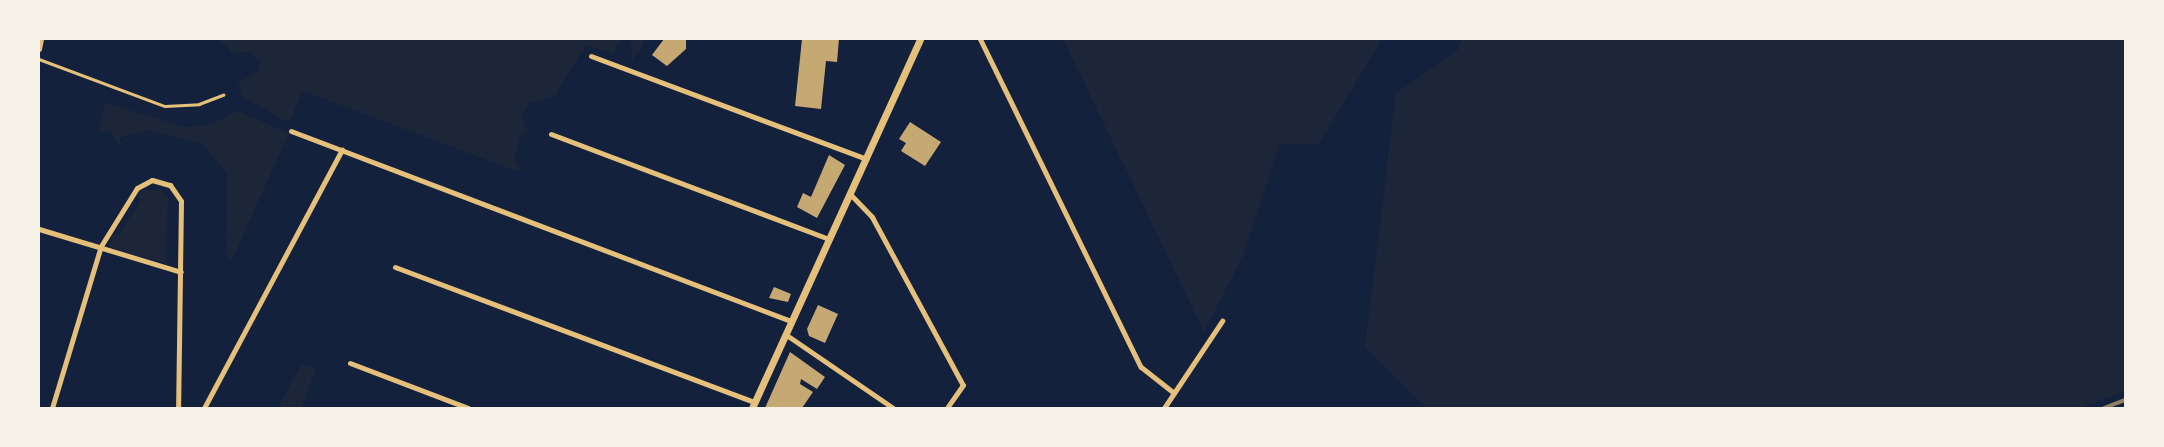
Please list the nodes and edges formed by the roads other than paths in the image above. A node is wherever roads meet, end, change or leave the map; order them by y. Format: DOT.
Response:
graph roads {
  1 [pos="42,39"];
  2 [pos="920,39"];
  3 [pos="980,39"];
  4 [pos="39,49"];
  5 [pos="591,56"];
  6 [pos="39,59"];
  7 [pos="224,95"];
  8 [pos="292,130"];
  9 [pos="551,134"];
  10 [pos="342,150"];
  11 [pos="866,158"];
  12 [pos="850,194"];
  13 [pos="39,229"];
  14 [pos="829,239"];
  15 [pos="101,246"];
  16 [pos="395,267"];
  17 [pos="181,272"];
  18 [pos="791,321"];
  19 [pos="1222,321"];
  20 [pos="785,334"];
  21 [pos="350,363"];
  22 [pos="1174,393"];
  23 [pos="753,405"];
  24 [pos="52,408"];
  25 [pos="178,408"];
  26 [pos="204,408"];
  27 [pos="468,408"];
  28 [pos="893,408"];
  29 [pos="947,408"];
  30 [pos="1164,408"];
  1 -- 4 [label="street"];
  2 -- 11 [label="street"];
  3 -- 22 [label="street"];
  5 -- 11 [label="street"];
  6 -- 7 [label="lane"];
  8 -- 10 [label="street"];
  9 -- 14 [label="street"];
  10 -- 18 [label="street"];
  10 -- 26 [label="street"];
  11 -- 12 [label="street"];
  12 -- 14 [label="street"];
  12 -- 29 [label="street"];
  13 -- 15 [label="street"];
  14 -- 18 [label="street"];
  15 -- 17 [label="street"];
  15 -- 17 [label="street"];
  15 -- 24 [label="street"];
  16 -- 23 [label="street"];
  17 -- 25 [label="street"];
  18 -- 20 [label="street"];
  19 -- 22 [label="street"];
  20 -- 23 [label="street"];
  20 -- 28 [label="street"];
  21 -- 27 [label="street"];
  22 -- 30 [label="street"];
}
